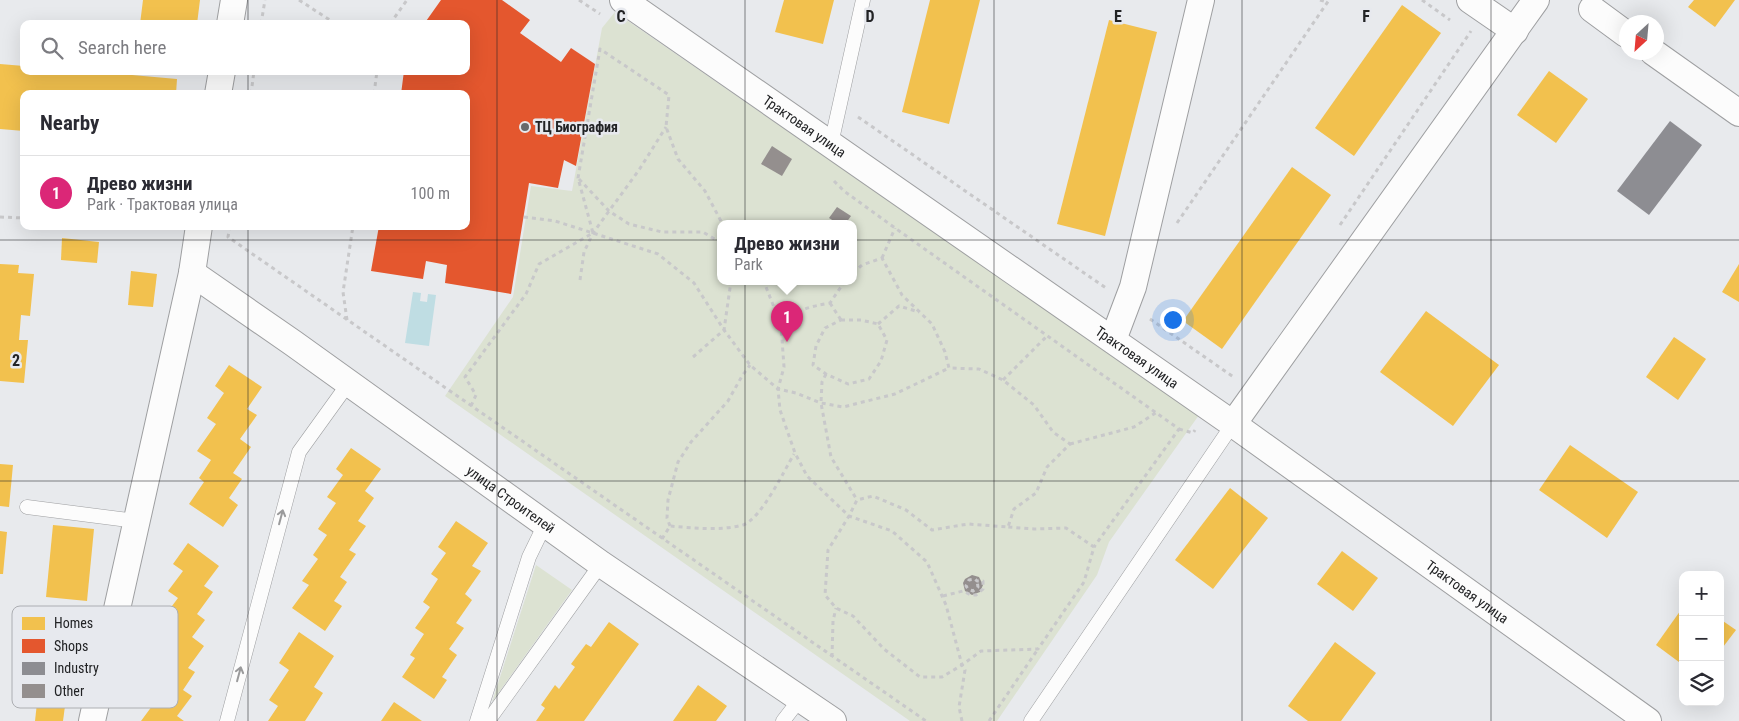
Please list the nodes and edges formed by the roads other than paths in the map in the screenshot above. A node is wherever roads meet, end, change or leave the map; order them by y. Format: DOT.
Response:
graph roads {
  1 [pos="234,0"];
  2 [pos="864,0"];
  3 [pos="1200,0"];
  4 [pos="1536,0"];
  5 [pos="1478,5"];
  6 [pos="614,9"];
  7 [pos="1592,10"];
  8 [pos="231,20"];
  9 [pos="1619,29"];
  10 [pos="1514,31"];
  11 [pos="1664,60"];
  12 [pos="221,75"];
  13 [pos="219,90"];
  14 [pos="1739,113"];
  15 [pos="831,144"];
  16 [pos="198,230"];
  17 [pos="192,274"];
  18 [pos="1113,340"];
  19 [pos="348,384"];
  20 [pos="1223,417"];
  21 [pos="27,507"];
  22 [pos="136,521"];
  23 [pos="545,524"];
  24 [pos="601,564"];
  25 [pos="117,606"];
  26 [pos="800,699"];
  27 [pos="95,708"];
  28 [pos="92,721"];
  29 [pos="227,721"];
  30 [pos="477,721"];
  31 [pos="488,721"];
  32 [pos="783,721"];
  33 [pos="833,721"];
  34 [pos="1030,721"];
  35 [pos="1648,721"];
  1 -- 8 [label="street"];
  2 -- 15 [label="lane"];
  3 -- 18 [label="street"];
  4 -- 10 [label="street"];
  5 -- 10 [label="street"];
  6 -- 15 [label="street, Трактовая улица"];
  7 -- 9 [label="street"];
  10 -- 20 [label="street"];
  11 -- 14 [label="street"];
  12 -- 13 [label="street"];
  15 -- 18 [label="street, Трактовая улица"];
  16 -- 17 [label="street"];
  17 -- 19 [label="street, улица Строителей"];
  17 -- 22 [label="street"];
  18 -- 20 [label="street, Трактовая улица"];
  19 -- 23 [label="street, улица Строителей"];
  29 -- 19 [label="lane, one-way"];
  20 -- 34 [label="lane"];
  20 -- 35 [label="street, Трактовая улица"];
  21 -- 22 [label="lane"];
  22 -- 25 [label="street"];
  23 -- 24 [label="street, улица Строителей"];
  23 -- 30 [label="lane"];
  24 -- 26 [label="street, улица Строителей"];
  24 -- 31 [label="lane"];
  26 -- 32 [label="lane"];
  26 -- 33 [label="street, улица Строителей"];
  27 -- 28 [label="street"];
}
